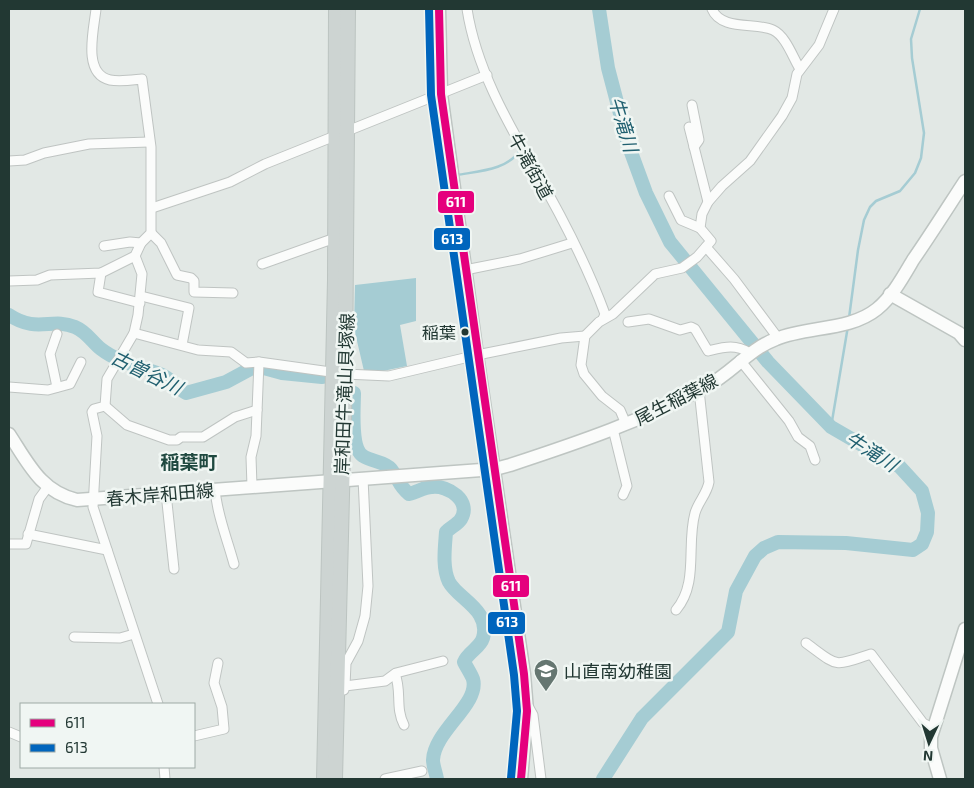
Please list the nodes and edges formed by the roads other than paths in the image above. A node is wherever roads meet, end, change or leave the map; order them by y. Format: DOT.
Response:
graph roads {
  1 [pos="96,9"];
  2 [pos="336,9"];
  3 [pos="348,9"];
  4 [pos="439,9"];
  5 [pos="467,9"];
  6 [pos="712,9"];
  7 [pos="834,9"];
  8 [pos="800,69"];
  9 [pos="487,75"];
  10 [pos="441,94"];
  11 [pos="692,105"];
  12 [pos="689,127"];
  13 [pos="342,134"];
  14 [pos="149,142"];
  15 [pos="694,146"];
  16 [pos="9,161"];
  17 [pos="965,181"];
  18 [pos="669,196"];
  19 [pos="708,202"];
  20 [pos="152,208"];
  21 [pos="700,228"];
  22 [pos="151,233"];
  23 [pos="335,238"];
  24 [pos="141,243"];
  25 [pos="572,243"];
  26 [pos="104,246"];
  27 [pos="706,247"];
  28 [pos="135,256"];
  29 [pos="262,264"];
  30 [pos="465,270"];
  31 [pos="102,273"];
  32 [pos="9,281"];
  33 [pos="233,293"];
  34 [pos="890,294"];
  35 [pos="140,299"];
  36 [pos="603,319"];
  37 [pos="628,322"];
  38 [pos="134,333"];
  39 [pos="57,334"];
  40 [pos="585,336"];
  41 [pos="776,338"];
  42 [pos="965,340"];
  43 [pos="182,345"];
  44 [pos="476,355"];
  45 [pos="745,356"];
  46 [pos="81,362"];
  47 [pos="260,362"];
  48 [pos="339,373"];
  49 [pos="9,387"];
  50 [pos="57,387"];
  51 [pos="699,390"];
  52 [pos="105,406"];
  53 [pos="257,410"];
  54 [pos="626,424"];
  55 [pos="614,429"];
  56 [pos="9,434"];
  57 [pos="815,460"];
  58 [pos="495,469"];
  59 [pos="363,478"];
  60 [pos="336,480"];
  61 [pos="252,486"];
  62 [pos="47,488"];
  63 [pos="215,489"];
  64 [pos="166,493"];
  65 [pos="623,495"];
  66 [pos="94,499"];
  67 [pos="28,534"];
  68 [pos="9,544"];
  69 [pos="107,550"];
  70 [pos="234,564"];
  71 [pos="174,569"];
  72 [pos="676,610"];
  73 [pos="965,629"];
  74 [pos="134,634"];
  75 [pos="74,638"];
  76 [pos="806,643"];
  77 [pos="443,660"];
  78 [pos="218,663"];
  79 [pos="395,674"];
  80 [pos="346,686"];
  81 [pos="336,697"];
  82 [pos="158,703"];
  83 [pos="404,725"];
  84 [pos="932,728"];
  85 [pos="195,736"];
  86 [pos="531,748"];
  87 [pos="422,771"];
  88 [pos="324,779"];
  89 [pos="335,779"];
  90 [pos="385,779"];
  91 [pos="521,779"];
  92 [pos="541,779"];
  93 [pos="940,779"];
  1 -- 14 [label="street"];
  2 -- 13 [label="main road, 岸和田牛滝山貝塚線"];
  3 -- 13 [label="main road, 岸和田牛滝山貝塚線"];
  4 -- 10 [label="street"];
  5 -- 9 [label="street, 牛滝街道"];
  6 -- 8 [label="street"];
  7 -- 8 [label="street"];
  8 -- 19 [label="street"];
  9 -- 10 [label="street"];
  9 -- 25 [label="street, 牛滝街道"];
  10 -- 13 [label="street"];
  10 -- 30 [label="street"];
  11 -- 15 [label="street"];
  12 -- 15 [label="street"];
  13 -- 20 [label="street"];
  13 -- 23 [label="main road, 岸和田牛滝山貝塚線"];
  13 -- 48 [label="main road, 岸和田牛滝山貝塚線"];
  14 -- 16 [label="street"];
  14 -- 20 [label="street"];
  15 -- 19 [label="street"];
  17 -- 34 [label="street, 尾生稲葉線"];
  18 -- 21 [label="street"];
  19 -- 21 [label="street"];
  20 -- 22 [label="street"];
  21 -- 27 [label="street"];
  22 -- 24 [label="street"];
  22 -- 33 [label="street"];
  23 -- 29 [label="street"];
  23 -- 48 [label="main road, 岸和田牛滝山貝塚線"];
  24 -- 26 [label="street"];
  24 -- 28 [label="street"];
  25 -- 30 [label="street"];
  25 -- 36 [label="street, 牛滝街道"];
  27 -- 36 [label="street"];
  27 -- 41 [label="street"];
  28 -- 31 [label="street"];
  28 -- 35 [label="street"];
  30 -- 44 [label="street"];
  31 -- 32 [label="street"];
  31 -- 35 [label="street"];
  34 -- 41 [label="street, 尾生稲葉線"];
  34 -- 42 [label="street"];
  35 -- 38 [label="street"];
  35 -- 43 [label="street"];
  36 -- 40 [label="street"];
  37 -- 45 [label="street"];
  38 -- 43 [label="street"];
  38 -- 52 [label="street"];
  39 -- 50 [label="street"];
  40 -- 44 [label="street"];
  40 -- 54 [label="street"];
  41 -- 45 [label="street, 尾生稲葉線"];
  43 -- 47 [label="street"];
  44 -- 48 [label="street"];
  44 -- 58 [label="street"];
  45 -- 51 [label="street, 尾生稲葉線"];
  45 -- 57 [label="street"];
  46 -- 50 [label="street"];
  47 -- 48 [label="street"];
  47 -- 53 [label="street"];
  48 -- 60 [label="main road, 岸和田牛滝山貝塚線"];
  49 -- 50 [label="street"];
  51 -- 54 [label="street, 尾生稲葉線"];
  51 -- 72 [label="street"];
  52 -- 53 [label="street"];
  52 -- 66 [label="street"];
  53 -- 61 [label="street"];
  54 -- 55 [label="street, 尾生稲葉線"];
  55 -- 58 [label="street, 尾生稲葉線"];
  55 -- 65 [label="street"];
  56 -- 62 [label="street"];
  58 -- 59 [label="street, 尾生稲葉線"];
  58 -- 86 [label="street"];
  59 -- 60 [label="street, 尾生稲葉線"];
  59 -- 80 [label="street"];
  60 -- 61 [label="street, 春木岸和田線"];
  60 -- 81 [label="main road, 岸和田牛滝山貝塚線"];
  60 -- 88 [label="main road, 岸和田牛滝山貝塚線"];
  61 -- 63 [label="street, 春木岸和田線"];
  62 -- 66 [label="street, 春木岸和田線"];
  62 -- 67 [label="street"];
  63 -- 64 [label="street, 春木岸和田線"];
  63 -- 70 [label="street"];
  64 -- 66 [label="street, 春木岸和田線"];
  64 -- 71 [label="street"];
  66 -- 69 [label="street"];
  67 -- 68 [label="street"];
  67 -- 69 [label="street"];
  69 -- 74 [label="street"];
  73 -- 84 [label="street"];
  74 -- 75 [label="street"];
  74 -- 82 [label="street"];
  76 -- 84 [label="street"];
  77 -- 79 [label="street"];
  78 -- 85 [label="street"];
  79 -- 80 [label="street"];
  79 -- 83 [label="street"];
  80 -- 81 [label="street"];
  81 -- 89 [label="main road, 岸和田牛滝山貝塚線"];
  84 -- 93 [label="street"];
  86 -- 91 [label="street"];
  86 -- 92 [label="street"];
  87 -- 90 [label="street"];
}
